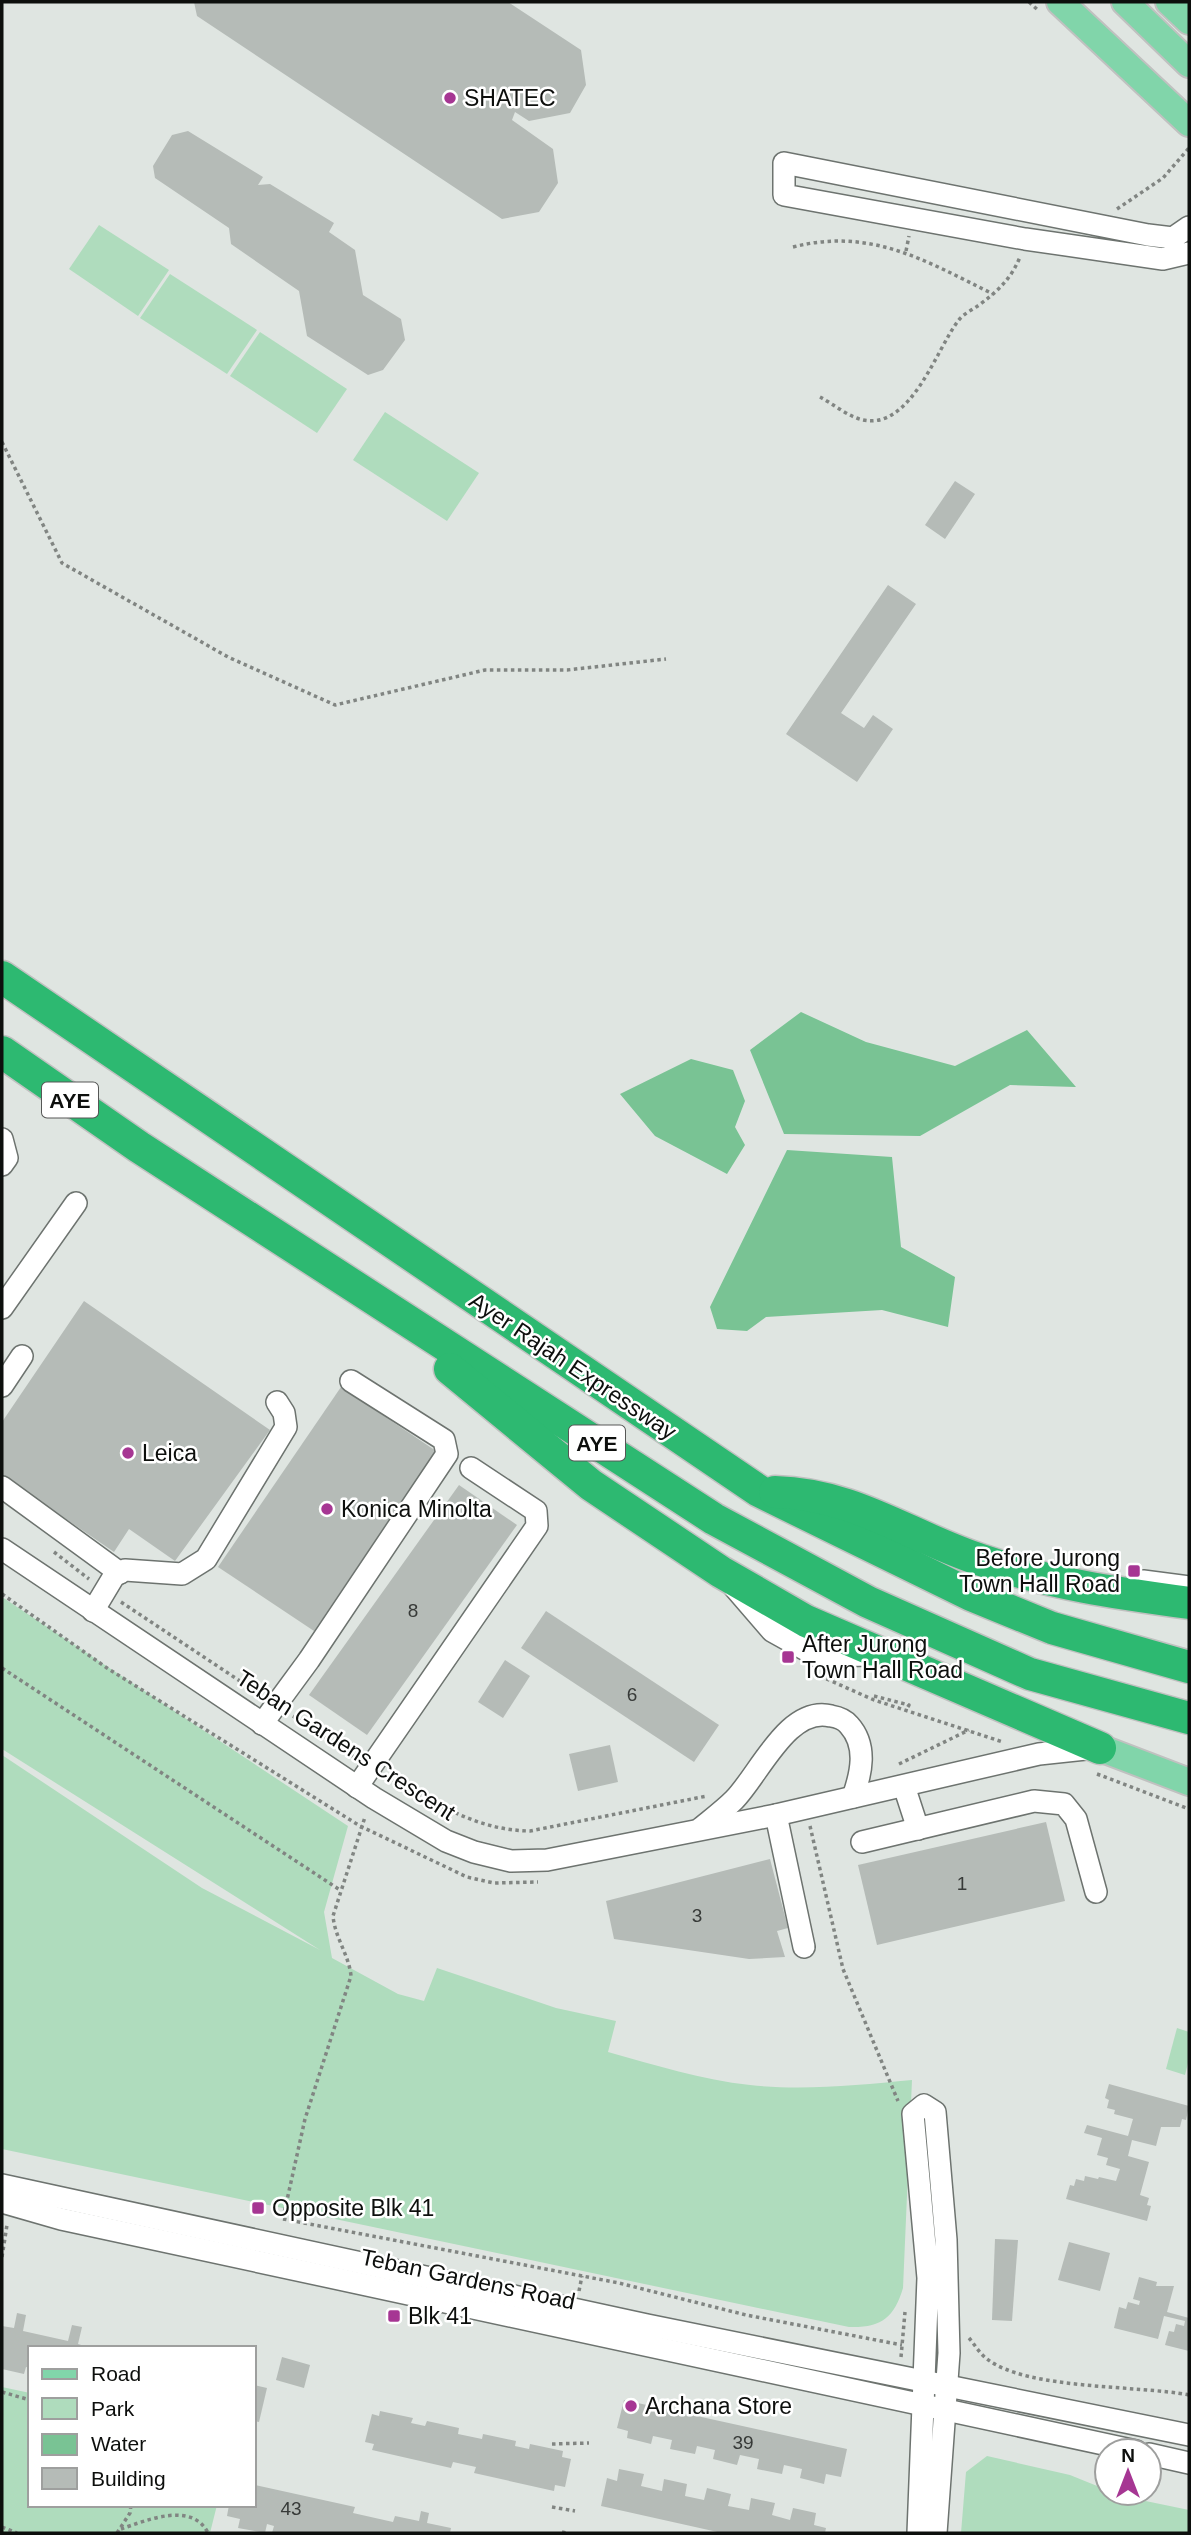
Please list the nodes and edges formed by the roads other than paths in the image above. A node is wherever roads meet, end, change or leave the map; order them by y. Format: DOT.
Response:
graph roads {
  1 [pos="1060,2"];
  2 [pos="1125,2"];
  3 [pos="1168,2"];
  4 [pos="1189,21"];
  5 [pos="1189,64"];
  6 [pos="1189,123"];
  7 [pos="1189,227"];
  8 [pos="1189,253"];
  9 [pos="2,977"];
  10 [pos="2,1052"];
  11 [pos="2,1139"];
  12 [pos="2,1165"];
  13 [pos="76,1203"];
  14 [pos="333,1273"];
  15 [pos="2,1308"];
  16 [pos="22,1356"];
  17 [pos="351,1381"];
  18 [pos="2,1386"];
  19 [pos="277,1402"];
  20 [pos="471,1468"];
  21 [pos="2,1487"];
  22 [pos="759,1491"];
  23 [pos="2,1549"];
  24 [pos="120,1573"];
  25 [pos="1073,1587"];
  26 [pos="1189,1587"];
  27 [pos="1189,1603"];
  28 [pos="93,1611"];
  29 [pos="1189,1667"];
  30 [pos="1189,1718"];
  31 [pos="262,1724"];
  32 [pos="1097,1760"];
  33 [pos="900,1776"];
  34 [pos="1189,1782"];
  35 [pos="365,1793"];
  36 [pos="853,1797"];
  37 [pos="776,1815"];
  38 [pos="918,1829"];
  39 [pos="699,1830"];
  40 [pos="862,1842"];
  41 [pos="1096,1892"];
  42 [pos="804,1947"];
  43 [pos="2,2185"];
  44 [pos="5,2209"];
  45 [pos="63,2209"];
  46 [pos="925,2381"];
  47 [pos="949,2386"];
  48 [pos="925,2406"];
  49 [pos="946,2410"];
  50 [pos="1189,2435"];
  51 [pos="1093,2442"];
  52 [pos="1163,2457"];
  53 [pos="1189,2463"];
  54 [pos="918,2533"];
  55 [pos="936,2533"];
  1 -- 6 [label="main road"];
  2 -- 5 [label="main road"];
  3 -- 4 [label="main road"];
  7 -- 8 [label="street"];
  9 -- 22 [label="highway, Ayer Rajah Expressway / AYE"];
  10 -- 14 [label="highway, AYE"];
  11 -- 12 [label="street"];
  13 -- 15 [label="street"];
  14 -- 30 [label="highway, AYE"];
  14 -- 32 [label="highway"];
  16 -- 18 [label="street"];
  17 -- 31 [label="street"];
  19 -- 24 [label="street"];
  20 -- 35 [label="street"];
  21 -- 24 [label="street"];
  22 -- 25 [label="highway"];
  22 -- 29 [label="highway, Ayer Rajah Expressway / AYE"];
  23 -- 28 [label="street, Teban Gardens Crescent"];
  24 -- 28 [label="street"];
  25 -- 26 [label="street"];
  25 -- 27 [label="highway"];
  28 -- 31 [label="street, Teban Gardens Crescent"];
  31 -- 35 [label="street, Teban Gardens Crescent"];
  32 -- 33 [label="street"];
  32 -- 34 [label="main road"];
  33 -- 36 [label="street"];
  33 -- 38 [label="street"];
  35 -- 39 [label="street, Teban Gardens Crescent"];
  36 -- 37 [label="street, Teban Gardens Crescent"];
  36 -- 39 [label="street, Teban Gardens Crescent"];
  37 -- 39 [label="street, Teban Gardens Crescent"];
  37 -- 42 [label="street"];
  38 -- 40 [label="street"];
  38 -- 41 [label="street"];
  43 -- 45 [label="street, Teban Gardens Road"];
  44 -- 45 [label="street, Teban Gardens Road"];
  45 -- 46 [label="street, Teban Gardens Road"];
  45 -- 48 [label="street, Teban Gardens Road"];
  46 -- 47 [label="street, Teban Gardens Road"];
  46 -- 47 [label="street"];
  46 -- 48 [label="street"];
  47 -- 49 [label="street"];
  47 -- 50 [label="street, Teban Gardens Road"];
  48 -- 49 [label="street, Teban Gardens Road"];
  48 -- 54 [label="street"];
  49 -- 51 [label="street, Teban Gardens Road"];
  49 -- 55 [label="street"];
  52 -- 53 [label="street"];
}
